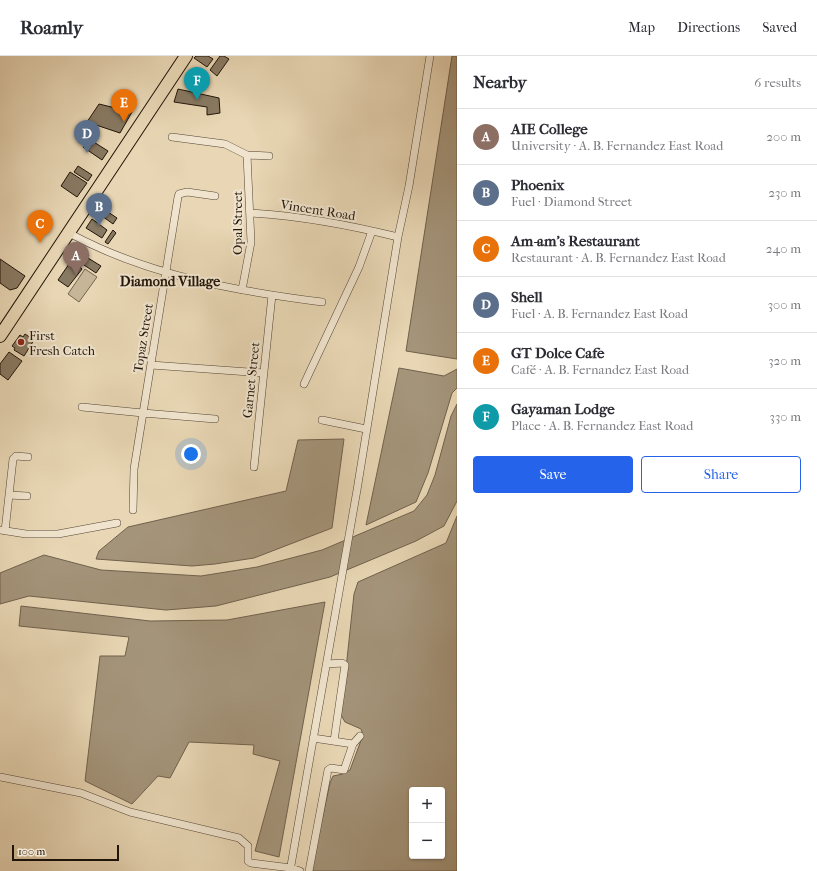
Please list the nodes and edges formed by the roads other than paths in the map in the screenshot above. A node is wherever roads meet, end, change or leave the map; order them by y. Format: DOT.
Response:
graph roads {
  1 [pos="186,56"];
  2 [pos="430,56"];
  3 [pos="172,137"];
  4 [pos="247,155"];
  5 [pos="269,156"];
  6 [pos="215,196"];
  7 [pos="251,213"];
  8 [pos="372,231"];
  9 [pos="69,233"];
  10 [pos="398,237"];
  11 [pos="166,272"];
  12 [pos="242,290"];
  13 [pos="272,295"];
  14 [pos="322,302"];
  15 [pos="0,336"];
  16 [pos="151,365"];
  17 [pos="264,373"];
  18 [pos="304,384"];
  19 [pos="82,407"];
  20 [pos="143,413"];
  21 [pos="215,419"];
  22 [pos="322,420"];
  23 [pos="366,429"];
  24 [pos="28,457"];
  25 [pos="254,467"];
  26 [pos="9,495"];
  27 [pos="27,496"];
  28 [pos="133,510"];
  29 [pos="117,523"];
  30 [pos="2,530"];
  31 [pos="327,664"];
  32 [pos="360,736"];
  33 [pos="313,738"];
  34 [pos="334,741"];
  35 [pos="353,744"];
  36 [pos="0,777"];
  37 [pos="289,869"];
  38 [pos="300,871"];
  39 [pos="309,871"];
  1 -- 9 [label="highway"];
  2 -- 10 [label="street"];
  3 -- 4 [label="street"];
  4 -- 5 [label="street"];
  4 -- 7 [label="street, Opal Street"];
  6 -- 11 [label="street, Topaz Street"];
  7 -- 8 [label="street, Vincent Road"];
  7 -- 12 [label="street, Opal Street"];
  8 -- 10 [label="street, Vincent Road"];
  8 -- 18 [label="street"];
  9 -- 11 [label="street"];
  9 -- 15 [label="highway"];
  10 -- 23 [label="street"];
  11 -- 12 [label="street"];
  11 -- 16 [label="street, Topaz Street"];
  12 -- 13 [label="street"];
  13 -- 14 [label="street"];
  13 -- 17 [label="street, Garnet Street"];
  16 -- 17 [label="street"];
  16 -- 20 [label="street, Topaz Street"];
  17 -- 25 [label="street, Garnet Street"];
  19 -- 20 [label="street"];
  20 -- 21 [label="street"];
  20 -- 28 [label="street, Topaz Street"];
  22 -- 23 [label="street"];
  23 -- 31 [label="street"];
  24 -- 26 [label="street"];
  26 -- 27 [label="street"];
  26 -- 30 [label="street"];
  29 -- 30 [label="street"];
  31 -- 33 [label="street"];
  31 -- 34 [label="street"];
  32 -- 35 [label="street"];
  33 -- 34 [label="street"];
  33 -- 37 [label="street"];
  34 -- 35 [label="street"];
  35 -- 39 [label="street"];
  36 -- 37 [label="street"];
  37 -- 38 [label="street"];
}
